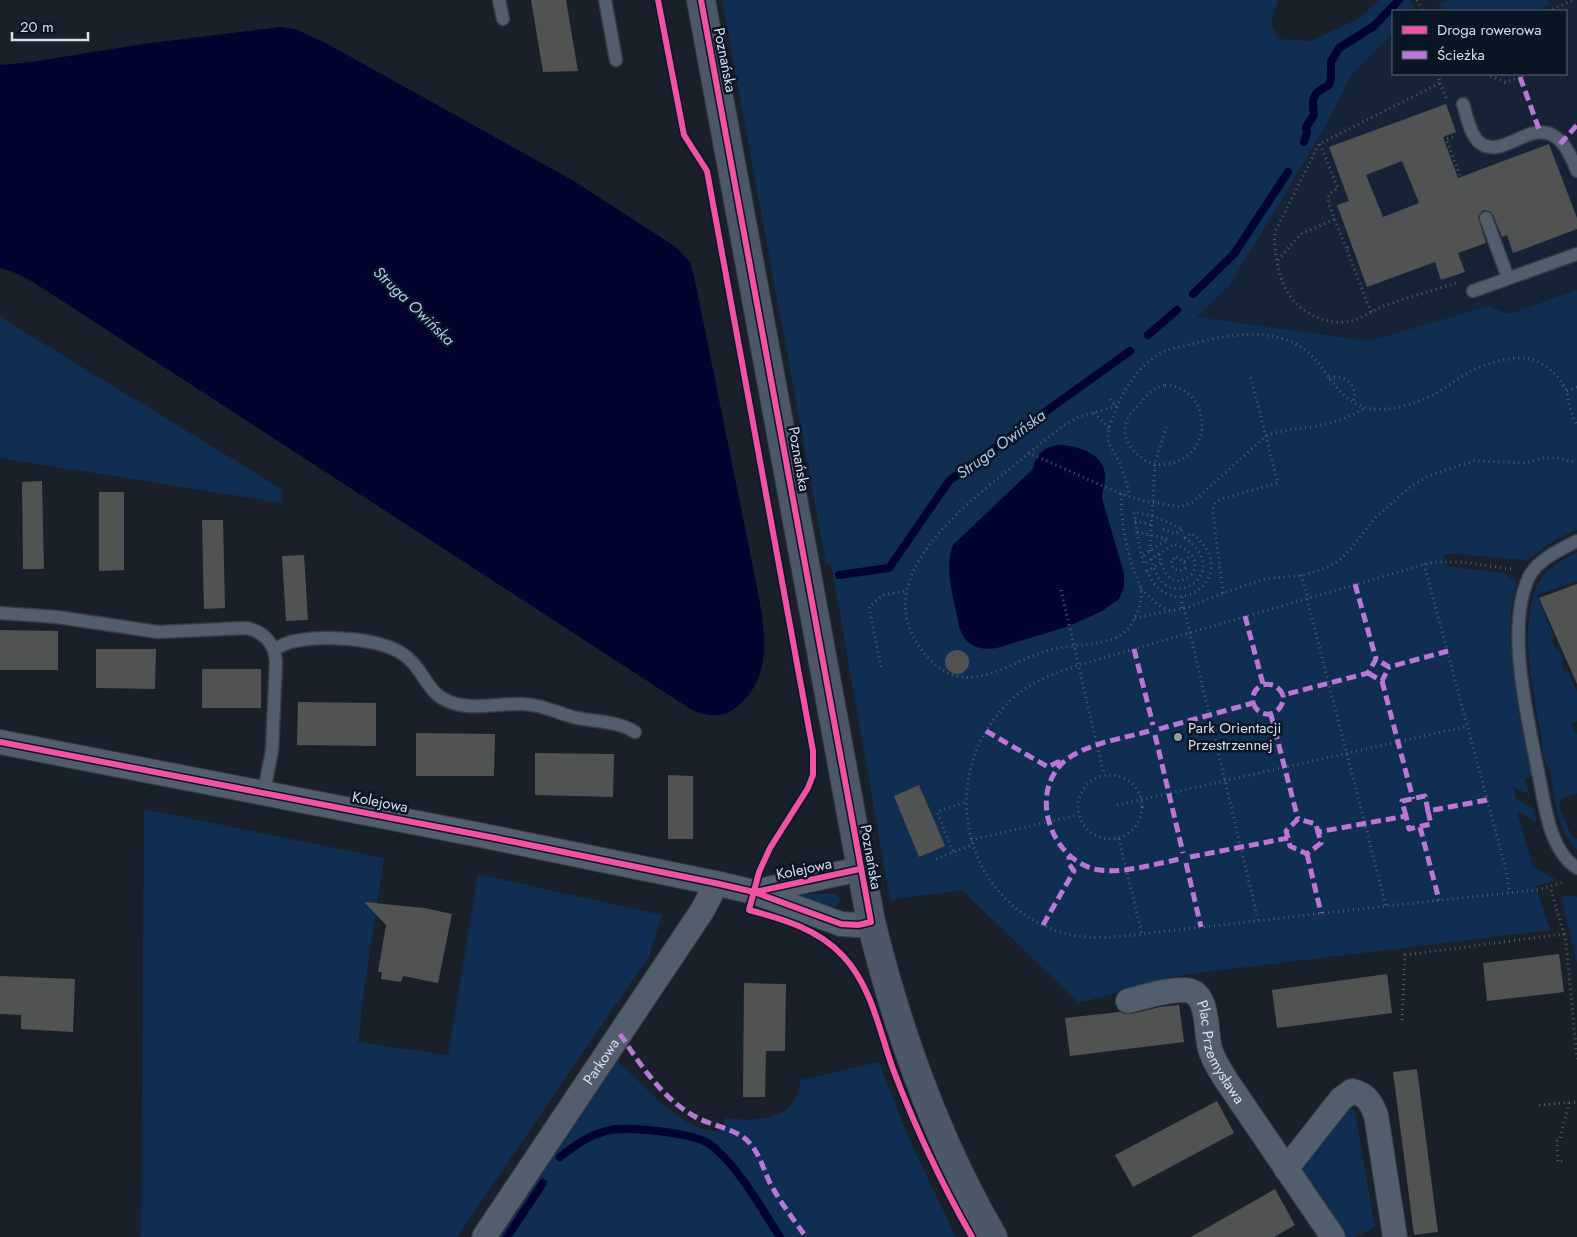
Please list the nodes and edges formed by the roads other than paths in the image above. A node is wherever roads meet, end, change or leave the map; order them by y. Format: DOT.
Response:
graph roads {
  1 [pos="500,0"];
  2 [pos="605,0"];
  3 [pos="701,0"];
  4 [pos="503,19"];
  5 [pos="616,60"];
  6 [pos="1462,104"];
  7 [pos="1577,172"];
  8 [pos="1486,218"];
  9 [pos="1577,254"];
  10 [pos="1508,278"];
  11 [pos="1478,289"];
  12 [pos="1577,541"];
  13 [pos="0,613"];
  14 [pos="274,649"];
  15 [pos="635,732"];
  16 [pos="0,742"];
  17 [pos="264,792"];
  18 [pos="1577,868"];
  19 [pos="860,870"];
  20 [pos="715,883"];
  21 [pos="754,892"];
  22 [pos="871,922"];
  23 [pos="1128,1001"];
  24 [pos="1286,1169"];
  25 [pos="484,1237"];
  26 [pos="993,1237"];
  27 [pos="1333,1237"];
  28 [pos="1395,1237"];
  1 -- 4 [label="lane"];
  2 -- 5 [label="lane"];
  3 -- 19 [label="main road, Poznańska"];
  6 -- 7 [label="lane"];
  8 -- 10 [label="lane"];
  9 -- 10 [label="lane"];
  10 -- 11 [label="lane"];
  12 -- 18 [label="lane"];
  13 -- 14 [label="lane"];
  14 -- 15 [label="lane"];
  14 -- 17 [label="lane"];
  16 -- 17 [label="street, Kolejowa"];
  17 -- 20 [label="street, Kolejowa"];
  19 -- 21 [label="street, Kolejowa"];
  19 -- 22 [label="main road, Poznańska"];
  20 -- 21 [label="street, Kolejowa"];
  20 -- 25 [label="street, Parkowa"];
  21 -- 22 [label="street, Kolejowa"];
  22 -- 26 [label="main road, Poznańska"];
  23 -- 24 [label="street, Plac Przemysława"];
  24 -- 27 [label="street, Plac Przemysława"];
  24 -- 28 [label="street"];
}
